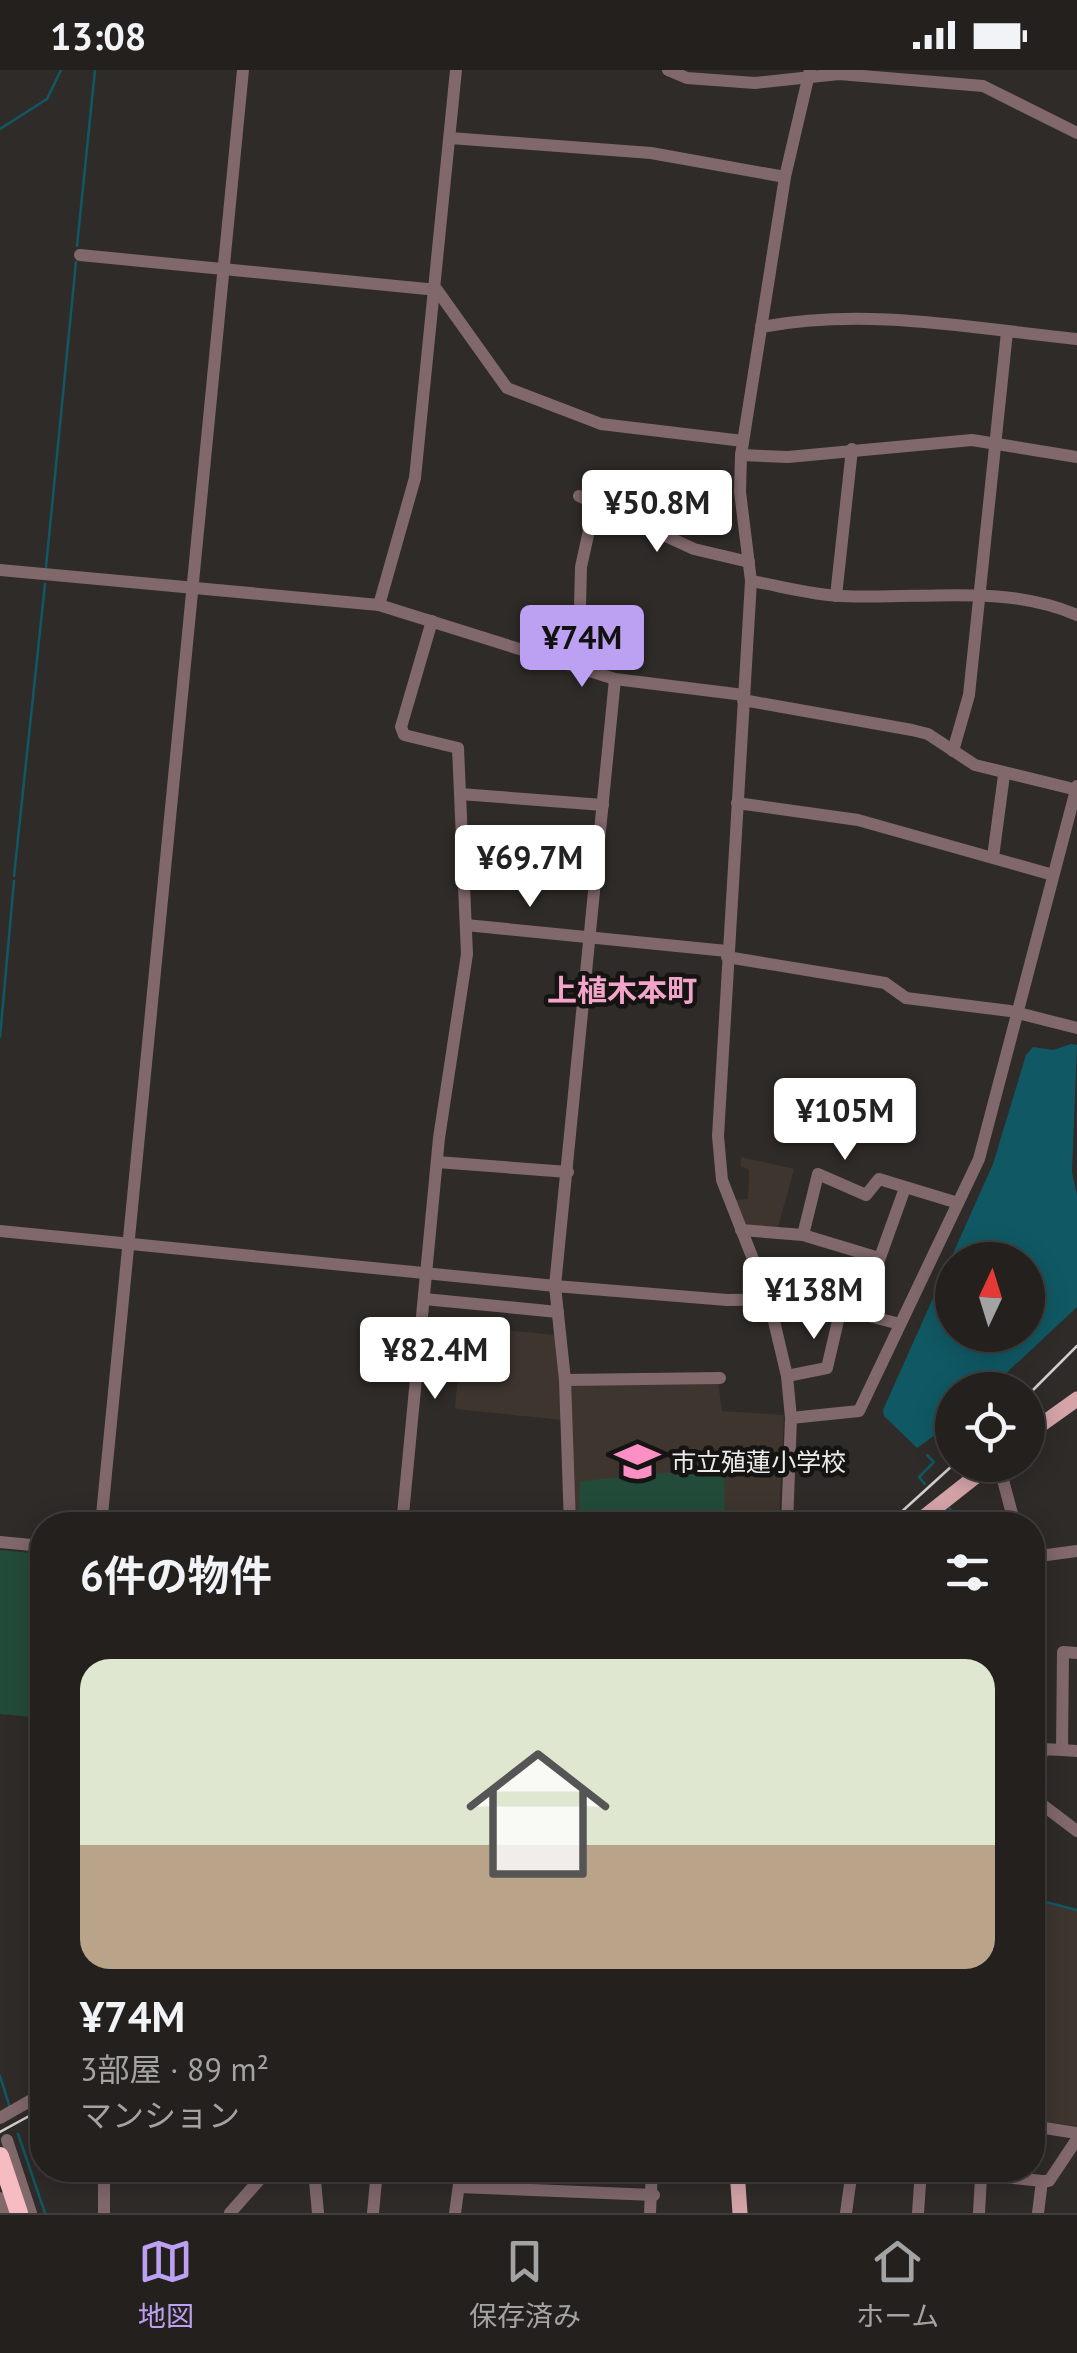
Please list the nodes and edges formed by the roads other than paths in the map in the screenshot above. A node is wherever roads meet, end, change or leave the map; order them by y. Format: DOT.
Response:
graph roads {
  1 [pos="244,70"];
  2 [pos="456,70"];
  3 [pos="668,70"];
  4 [pos="809,73"];
  5 [pos="952,76"];
  6 [pos="1077,132"];
  7 [pos="450,138"];
  8 [pos="785,177"];
  9 [pos="80,255"];
  10 [pos="224,268"];
  11 [pos="436,290"];
  12 [pos="761,326"];
  13 [pos="1007,332"];
  14 [pos="1077,339"];
  15 [pos="996,442"];
  16 [pos="742,448"];
  17 [pos="852,449"];
  18 [pos="1077,457"];
  19 [pos="579,496"];
  20 [pos="595,503"];
  21 [pos="749,562"];
  22 [pos="0,570"];
  23 [pos="752,581"];
  24 [pos="193,588"];
  25 [pos="836,596"];
  26 [pos="978,597"];
  27 [pos="380,605"];
  28 [pos="1077,615"];
  29 [pos="432,621"];
  30 [pos="561,662"];
  31 [pos="615,679"];
  32 [pos="743,698"];
  33 [pos="952,752"];
  34 [pos="1004,775"];
  35 [pos="1076,789"];
  36 [pos="460,794"];
  37 [pos="737,803"];
  38 [pos="602,805"];
  39 [pos="993,856"];
  40 [pos="1053,875"];
  41 [pos="466,925"];
  42 [pos="589,938"];
  43 [pos="727,954"];
  44 [pos="1017,1013"];
  45 [pos="1077,1028"];
  46 [pos="437,1162"];
  47 [pos="568,1172"];
  48 [pos="905,1188"];
  49 [pos="958,1204"];
  50 [pos="741,1230"];
  51 [pos="0,1231"];
  52 [pos="803,1235"];
  53 [pos="129,1244"];
  54 [pos="879,1258"];
  55 [pos="426,1275"];
  56 [pos="556,1286"];
  57 [pos="424,1299"];
  58 [pos="769,1300"];
  59 [pos="842,1308"];
  60 [pos="558,1312"];
  61 [pos="860,1313"];
  62 [pos="900,1324"];
  63 [pos="786,1376"];
  64 [pos="720,1378"];
  65 [pos="565,1380"];
  66 [pos="1077,1399"];
  67 [pos="791,1418"];
  68 [pos="1045,1422"];
  69 [pos="968,1482"];
  70 [pos="1004,1482"];
  71 [pos="102,1512"];
  72 [pos="403,1512"];
  73 [pos="570,1512"];
  74 [pos="787,1512"];
  75 [pos="930,1512"];
  76 [pos="1012,1512"];
  77 [pos="0,1542"];
  78 [pos="30,1545"];
  79 [pos="1077,1551"];
  80 [pos="1045,1555"];
  81 [pos="1077,1653"];
  82 [pos="1045,1749"];
  83 [pos="1062,1750"];
  84 [pos="1077,1751"];
  85 [pos="1045,1807"];
  86 [pos="1077,1831"];
  87 [pos="30,2100"];
  88 [pos="1,2116"];
  89 [pos="1045,2129"];
  90 [pos="1077,2136"];
  91 [pos="5,2153"];
  92 [pos="1045,2181"];
  93 [pos="104,2182"];
  94 [pos="257,2182"];
  95 [pos="315,2182"];
  96 [pos="376,2182"];
  97 [pos="460,2182"];
  98 [pos="653,2182"];
  99 [pos="738,2182"];
  100 [pos="850,2182"];
  101 [pos="920,2182"];
  102 [pos="982,2182"];
  103 [pos="1042,2182"];
  104 [pos="459,2187"];
  105 [pos="654,2195"];
  106 [pos="0,2198"];
  107 [pos="5,2213"];
  108 [pos="18,2213"];
  109 [pos="31,2213"];
  110 [pos="104,2213"];
  111 [pos="230,2213"];
  112 [pos="318,2213"];
  113 [pos="373,2213"];
  114 [pos="455,2213"];
  115 [pos="650,2213"];
  116 [pos="740,2213"];
  117 [pos="846,2213"];
  118 [pos="918,2213"];
  119 [pos="979,2213"];
  120 [pos="1038,2213"];
  1 -- 10 [label="street"];
  2 -- 7 [label="street"];
  3 -- 4 [label="street"];
  4 -- 5 [label="street"];
  4 -- 8 [label="street"];
  5 -- 6 [label="street"];
  7 -- 8 [label="street"];
  7 -- 11 [label="street"];
  8 -- 12 [label="street"];
  9 -- 10 [label="street"];
  10 -- 11 [label="street"];
  10 -- 24 [label="street"];
  11 -- 16 [label="street"];
  11 -- 27 [label="street"];
  12 -- 13 [label="street"];
  12 -- 16 [label="street"];
  13 -- 14 [label="street"];
  13 -- 15 [label="street"];
  15 -- 17 [label="street"];
  15 -- 18 [label="street"];
  15 -- 26 [label="street"];
  16 -- 17 [label="street"];
  16 -- 21 [label="street"];
  17 -- 25 [label="street"];
  19 -- 20 [label="street"];
  20 -- 21 [label="street"];
  20 -- 30 [label="street"];
  21 -- 23 [label="street"];
  22 -- 24 [label="street"];
  23 -- 25 [label="street"];
  23 -- 32 [label="street"];
  24 -- 27 [label="street"];
  24 -- 53 [label="street"];
  25 -- 26 [label="street"];
  26 -- 28 [label="street"];
  26 -- 33 [label="street"];
  27 -- 29 [label="street"];
  29 -- 30 [label="street"];
  29 -- 36 [label="street"];
  30 -- 31 [label="street"];
  31 -- 32 [label="street"];
  31 -- 38 [label="street"];
  32 -- 33 [label="street"];
  32 -- 37 [label="street"];
  33 -- 34 [label="street"];
  34 -- 35 [label="street"];
  34 -- 39 [label="street"];
  35 -- 40 [label="street"];
  36 -- 38 [label="street"];
  36 -- 41 [label="street"];
  37 -- 39 [label="street"];
  37 -- 43 [label="street"];
  38 -- 42 [label="street"];
  39 -- 40 [label="street"];
  40 -- 44 [label="street"];
  41 -- 42 [label="street"];
  41 -- 46 [label="street"];
  42 -- 43 [label="street"];
  42 -- 47 [label="street"];
  43 -- 44 [label="street"];
  43 -- 50 [label="street"];
  44 -- 45 [label="street"];
  44 -- 49 [label="street"];
  46 -- 47 [label="street"];
  46 -- 55 [label="street"];
  47 -- 56 [label="street"];
  48 -- 49 [label="street"];
  48 -- 52 [label="street"];
  48 -- 54 [label="street"];
  49 -- 62 [label="street"];
  50 -- 52 [label="street"];
  50 -- 58 [label="street"];
  51 -- 53 [label="street"];
  52 -- 54 [label="street"];
  53 -- 55 [label="street"];
  53 -- 71 [label="street"];
  54 -- 61 [label="street"];
  55 -- 56 [label="street"];
  55 -- 57 [label="street"];
  56 -- 58 [label="street"];
  56 -- 60 [label="street"];
  57 -- 60 [label="street"];
  57 -- 72 [label="street"];
  58 -- 59 [label="street"];
  58 -- 63 [label="street"];
  59 -- 61 [label="street"];
  59 -- 63 [label="street"];
  60 -- 65 [label="street"];
  61 -- 62 [label="street"];
  62 -- 67 [label="street"];
  63 -- 67 [label="street"];
  64 -- 65 [label="street"];
  65 -- 73 [label="street"];
  66 -- 68 [label="main road"];
  67 -- 74 [label="street"];
  69 -- 75 [label="main road"];
  70 -- 76 [label="street"];
  77 -- 78 [label="street"];
  79 -- 80 [label="street"];
  81 -- 83 [label="street"];
  82 -- 83 [label="street"];
  83 -- 84 [label="street"];
  85 -- 86 [label="street"];
  87 -- 88 [label="street"];
  89 -- 90 [label="street"];
  90 -- 92 [label="street"];
  91 -- 108 [label="highway, bridge"];
  91 -- 109 [label="street"];
  93 -- 110 [label="street"];
  94 -- 111 [label="street"];
  95 -- 112 [label="street"];
  96 -- 113 [label="street"];
  97 -- 104 [label="street"];
  98 -- 105 [label="street"];
  99 -- 116 [label="main road"];
  100 -- 117 [label="street"];
  101 -- 118 [label="street"];
  102 -- 119 [label="street"];
  103 -- 120 [label="street"];
  104 -- 105 [label="street"];
  104 -- 114 [label="street"];
  105 -- 115 [label="street"];
  106 -- 107 [label="street"];
}
